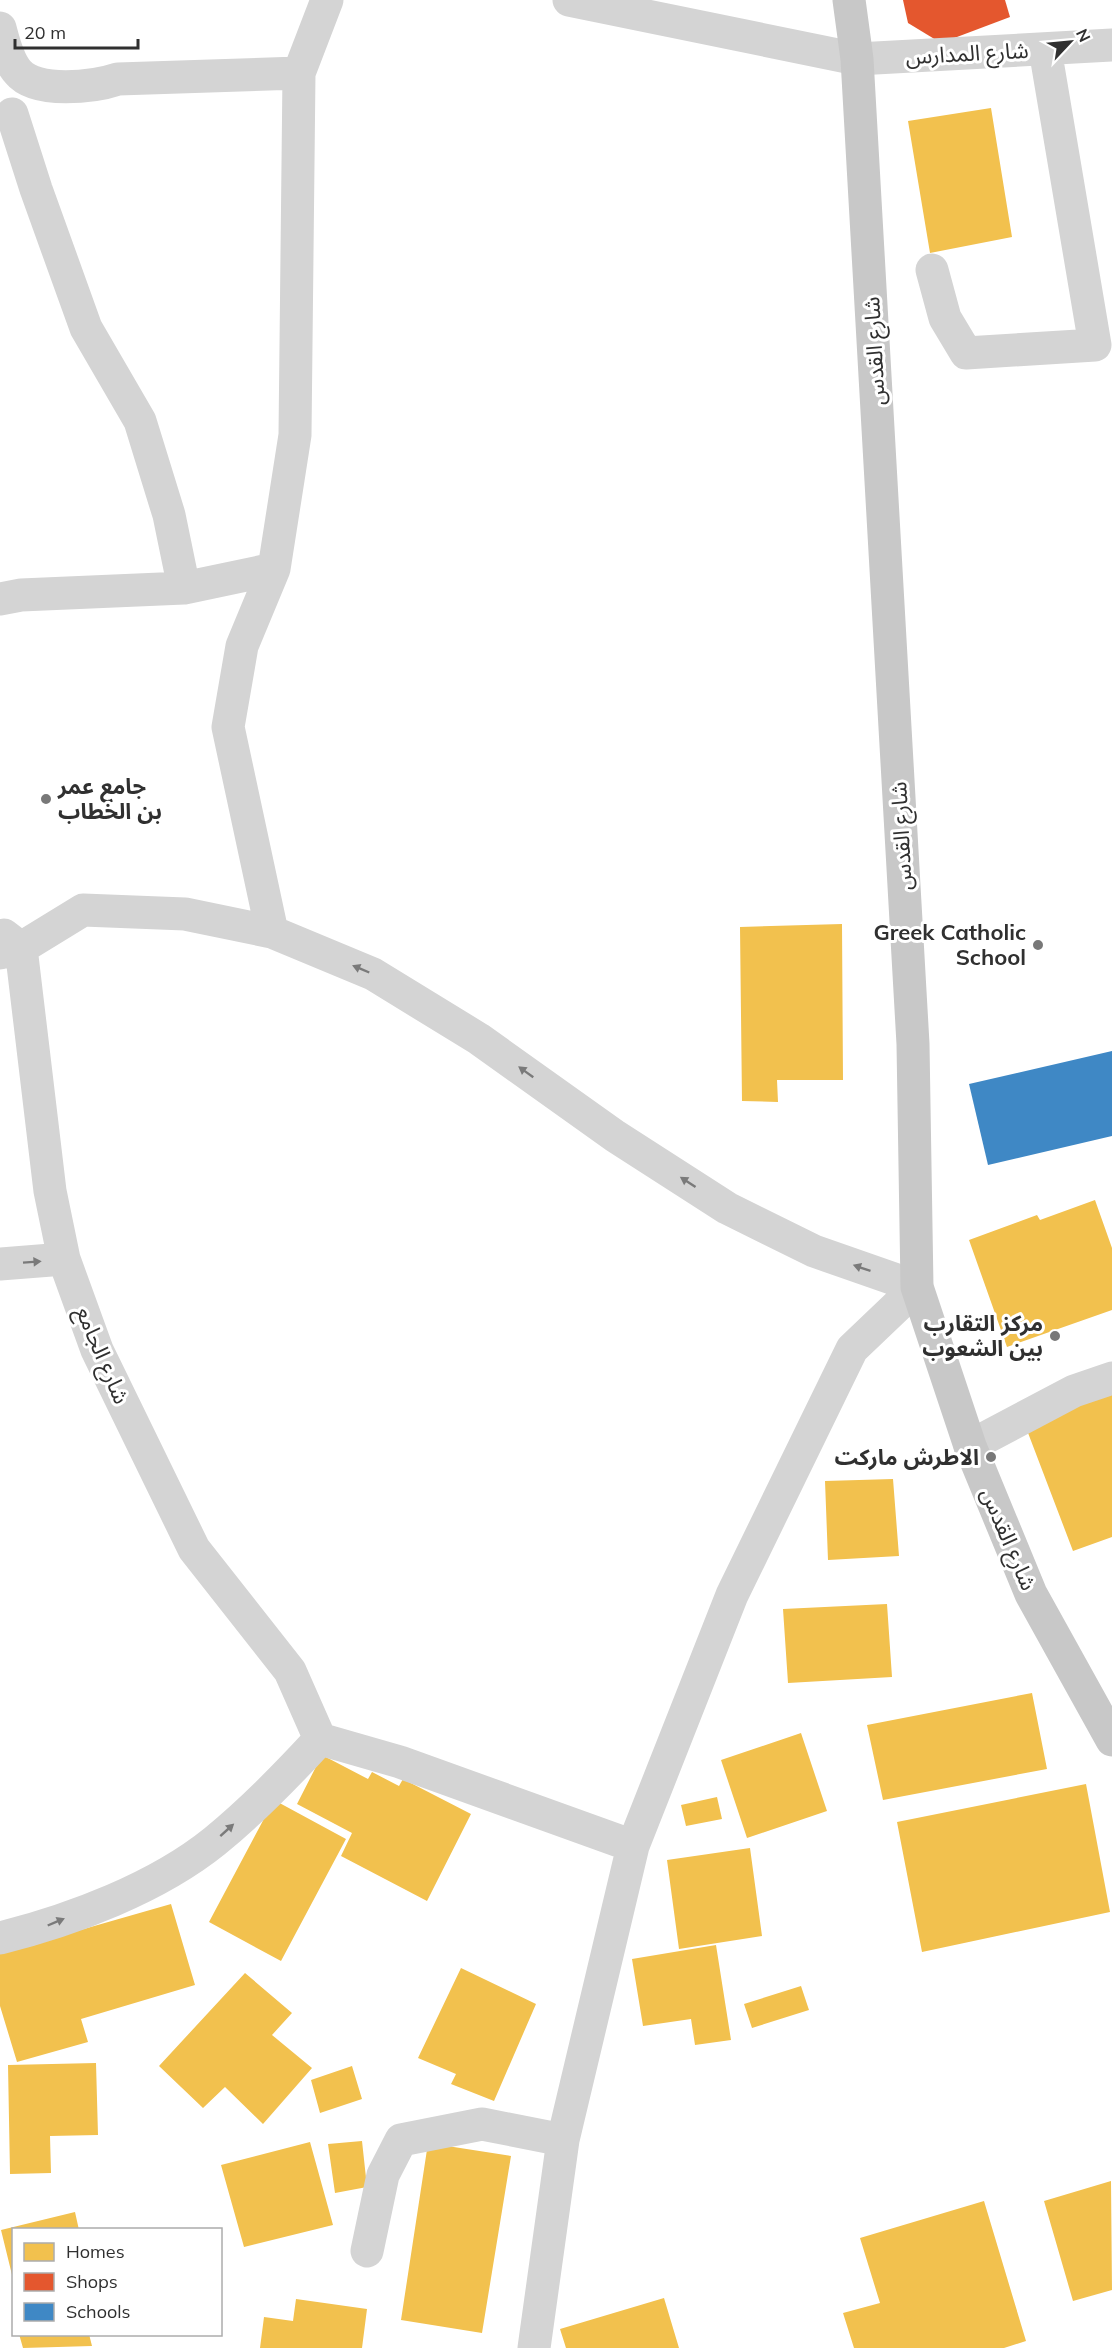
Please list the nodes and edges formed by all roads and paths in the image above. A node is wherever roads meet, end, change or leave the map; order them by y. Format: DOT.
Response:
graph roads {
  1 [pos="327,0"];
  2 [pos="569,0"];
  3 [pos="849,0"];
  4 [pos="0,28"];
  5 [pos="1112,45"];
  6 [pos="1044,49"];
  7 [pos="857,59"];
  8 [pos="299,74"];
  9 [pos="49,87"];
  10 [pos="6,117"];
  11 [pos="932,270"];
  12 [pos="274,569"];
  13 [pos="183,588"];
  14 [pos="0,599"];
  15 [pos="272,932"];
  16 [pos="7,944"];
  17 [pos="63,1259"];
  18 [pos="0,1264"];
  19 [pos="917,1287"];
  20 [pos="1112,1378"];
  21 [pos="970,1446"];
  22 [pos="320,1740"];
  23 [pos="1112,1740"];
  24 [pos="633,1846"];
  25 [pos="0,1938"];
  26 [pos="563,2140"];
  27 [pos="367,2251"];
  28 [pos="534,2348"];
  1 -- 8 [label="street"];
  2 -- 7 [label="street, شارع المدارس"];
  3 -- 7 [label="main road, شارع القدس"];
  4 -- 9 [label="street"];
  5 -- 6 [label="street, شارع المدارس"];
  6 -- 7 [label="street, شارع المدارس"];
  6 -- 11 [label="street"];
  7 -- 19 [label="main road, شارع القدس"];
  8 -- 9 [label="street"];
  8 -- 12 [label="street"];
  9 -- 10 [label="street"];
  10 -- 13 [label="street"];
  12 -- 13 [label="street"];
  12 -- 15 [label="street"];
  13 -- 14 [label="street"];
  15 -- 16 [label="street"];
  19 -- 15 [label="street, one-way"];
  16 -- 17 [label="street, شارع الجامع"];
  18 -- 17 [label="street, one-way"];
  17 -- 22 [label="street, شارع الجامع"];
  19 -- 21 [label="main road, شارع القدس"];
  19 -- 24 [label="street"];
  20 -- 21 [label="street"];
  21 -- 23 [label="main road, شارع القدس"];
  22 -- 24 [label="street"];
  25 -- 22 [label="street, one-way"];
  24 -- 26 [label="street"];
  26 -- 27 [label="street"];
  26 -- 28 [label="street"];
}
